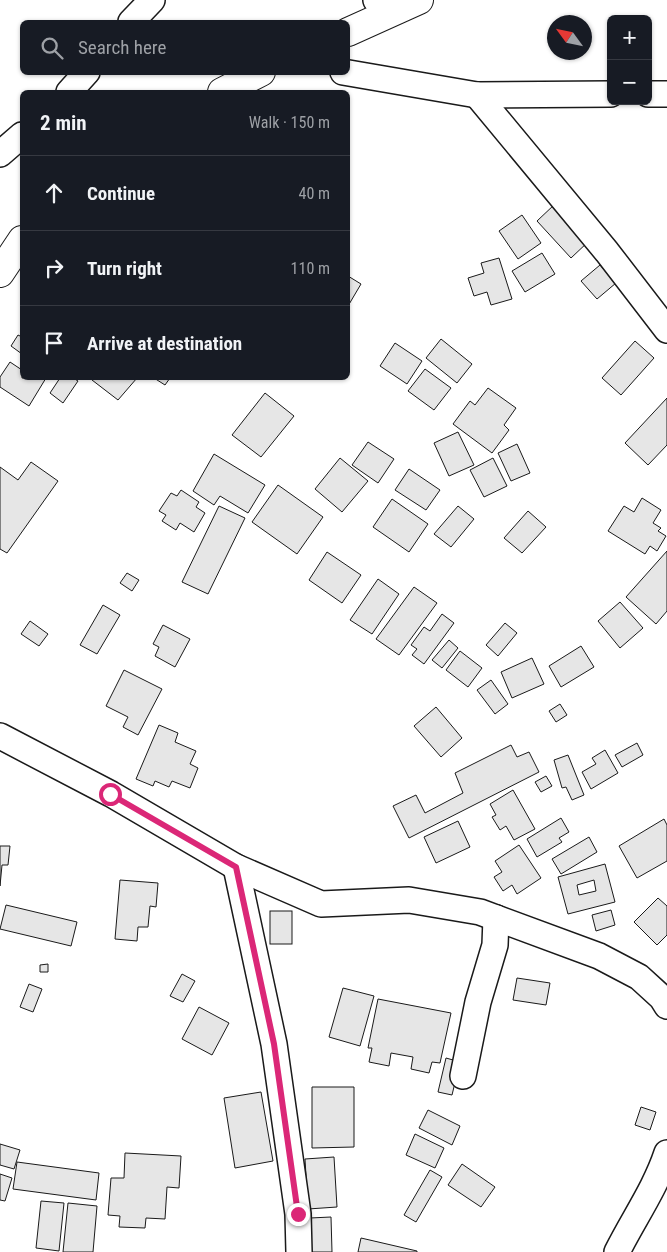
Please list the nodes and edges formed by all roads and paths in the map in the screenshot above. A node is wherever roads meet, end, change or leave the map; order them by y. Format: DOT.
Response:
graph roads {
  1 [pos="152,0"];
  2 [pos="419,0"];
  3 [pos="384,5"];
  4 [pos="133,20"];
  5 [pos="350,30"];
  6 [pos="350,73"];
  7 [pos="84,75"];
  8 [pos="255,75"];
  9 [pos="71,90"];
  10 [pos="226,90"];
  11 [pos="607,94"];
  12 [pos="652,94"];
  13 [pos="667,94"];
  14 [pos="477,95"];
  15 [pos="20,137"];
  16 [pos="0,154"];
  17 [pos="20,243"];
  18 [pos="0,273"];
  19 [pos="667,330"];
  20 [pos="0,736"];
  21 [pos="236,867"];
  22 [pos="496,918"];
  23 [pos="667,1006"];
  24 [pos="463,1076"];
  25 [pos="667,1153"];
  26 [pos="299,1252"];
  27 [pos="617,1252"];
  1 -- 4 [label="street"];
  2 -- 3 [label="main road"];
  3 -- 5 [label="main road"];
  6 -- 14 [label="street"];
  7 -- 9 [label="street"];
  8 -- 10 [label="main road"];
  11 -- 14 [label="street"];
  12 -- 13 [label="street"];
  14 -- 19 [label="street"];
  15 -- 16 [label="street"];
  17 -- 18 [label="main road"];
  20 -- 21 [label="street"];
  21 -- 22 [label="street"];
  21 -- 26 [label="street"];
  22 -- 23 [label="street"];
  22 -- 24 [label="street"];
  25 -- 27 [label="street"];
}
